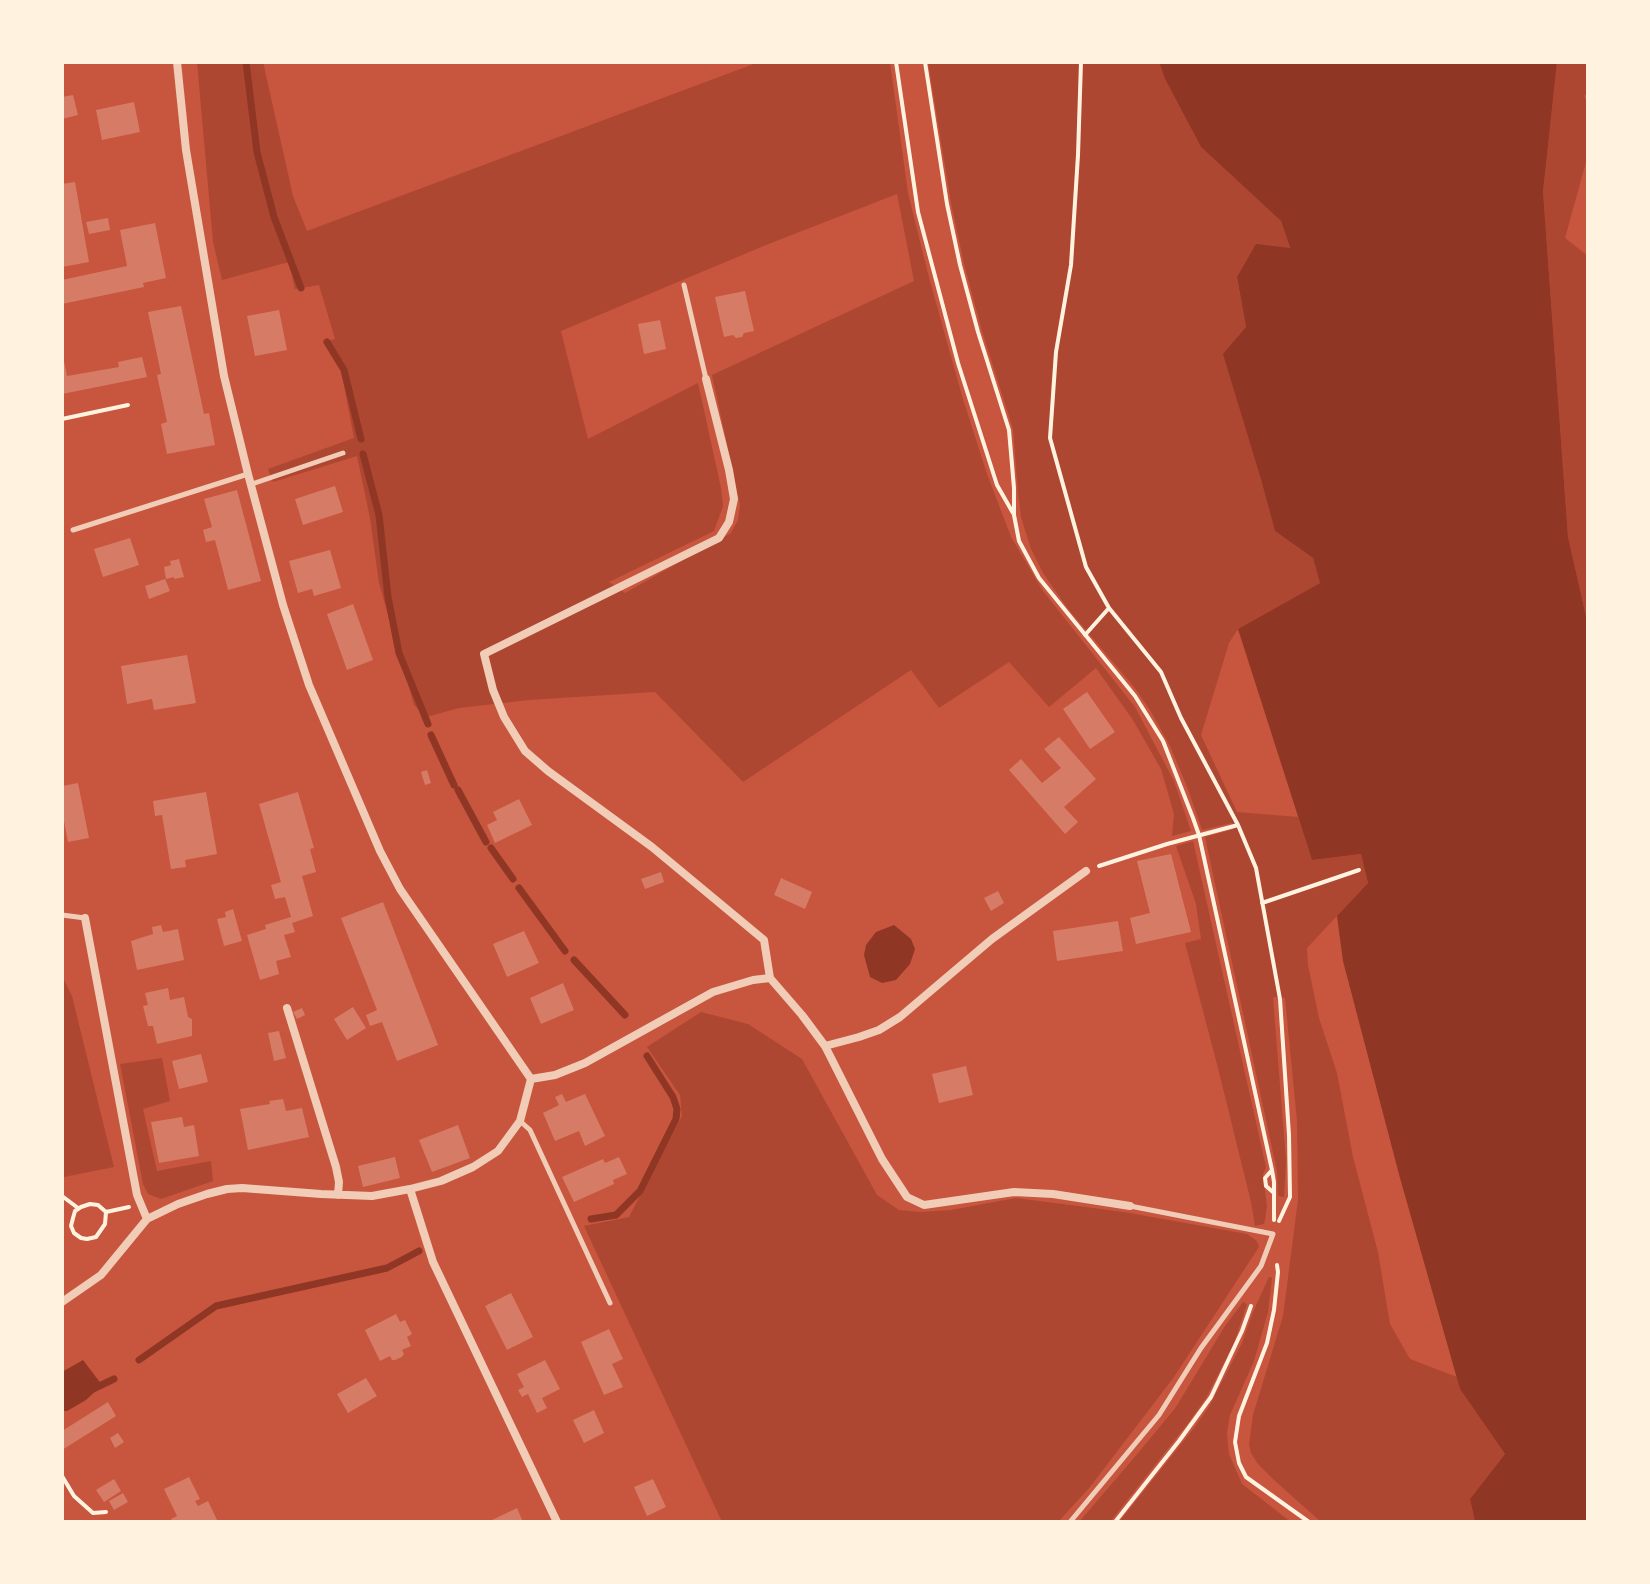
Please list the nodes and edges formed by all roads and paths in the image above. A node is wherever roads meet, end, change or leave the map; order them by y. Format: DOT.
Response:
graph roads {
  1 [pos="177,62"];
  2 [pos="896,62"];
  3 [pos="925,62"];
  4 [pos="1081,62"];
  5 [pos="684,285"];
  6 [pos="706,379"];
  7 [pos="128,405"];
  8 [pos="62,419"];
  9 [pos="343,453"];
  10 [pos="248,474"];
  11 [pos="251,484"];
  12 [pos="1014,515"];
  13 [pos="73,530"];
  14 [pos="1109,608"];
  15 [pos="1085,635"];
  16 [pos="1238,825"];
  17 [pos="1199,835"];
  18 [pos="1359,870"];
  19 [pos="1086,871"];
  20 [pos="1262,903"];
  21 [pos="62,915"];
  22 [pos="85,918"];
  23 [pos="770,978"];
  24 [pos="287,1008"];
  25 [pos="825,1046"];
  26 [pos="531,1079"];
  27 [pos="520,1121"];
  28 [pos="1272,1170"];
  29 [pos="410,1189"];
  30 [pos="1274,1193"];
  31 [pos="338,1195"];
  32 [pos="62,1196"];
  33 [pos="1130,1206"];
  34 [pos="78,1208"];
  35 [pos="147,1219"];
  36 [pos="1273,1234"];
  37 [pos="1278,1272"];
  38 [pos="1254,1276"];
  39 [pos="62,1302"];
  40 [pos="610,1303"];
  41 [pos="62,1476"];
  42 [pos="106,1512"];
  43 [pos="557,1522"];
  44 [pos="1070,1522"];
  45 [pos="1115,1522"];
  46 [pos="1309,1522"];
  1 -- 10 [label="street"];
  2 -- 12 [label="path"];
  3 -- 12 [label="path"];
  4 -- 14 [label="path"];
  5 -- 6 [label="lane"];
  6 -- 23 [label="street"];
  7 -- 8 [label="path"];
  9 -- 11 [label="lane"];
  10 -- 11 [label="street"];
  10 -- 13 [label="lane"];
  11 -- 26 [label="street"];
  12 -- 15 [label="path"];
  14 -- 15 [label="path"];
  14 -- 16 [label="path"];
  15 -- 17 [label="path"];
  16 -- 17 [label="path"];
  16 -- 20 [label="path"];
  17 -- 19 [label="path"];
  17 -- 28 [label="path"];
  18 -- 20 [label="path"];
  19 -- 25 [label="street"];
  20 -- 36 [label="path"];
  21 -- 22 [label="lane"];
  22 -- 35 [label="street"];
  23 -- 25 [label="street"];
  23 -- 26 [label="street"];
  24 -- 31 [label="street"];
  25 -- 33 [label="street"];
  26 -- 27 [label="street"];
  27 -- 29 [label="street"];
  27 -- 40 [label="lane"];
  28 -- 30 [label="path"];
  28 -- 30 [label="path"];
  29 -- 31 [label="street"];
  29 -- 43 [label="street"];
  30 -- 36 [label="path"];
  31 -- 35 [label="street"];
  32 -- 34 [label="path"];
  33 -- 36 [label="lane"];
  34 -- 34 [label="path"];
  35 -- 39 [label="street"];
  36 -- 38 [label="lane"];
  37 -- 46 [label="path"];
  38 -- 44 [label="lane"];
  38 -- 45 [label="path"];
  41 -- 42 [label="path"];
}
